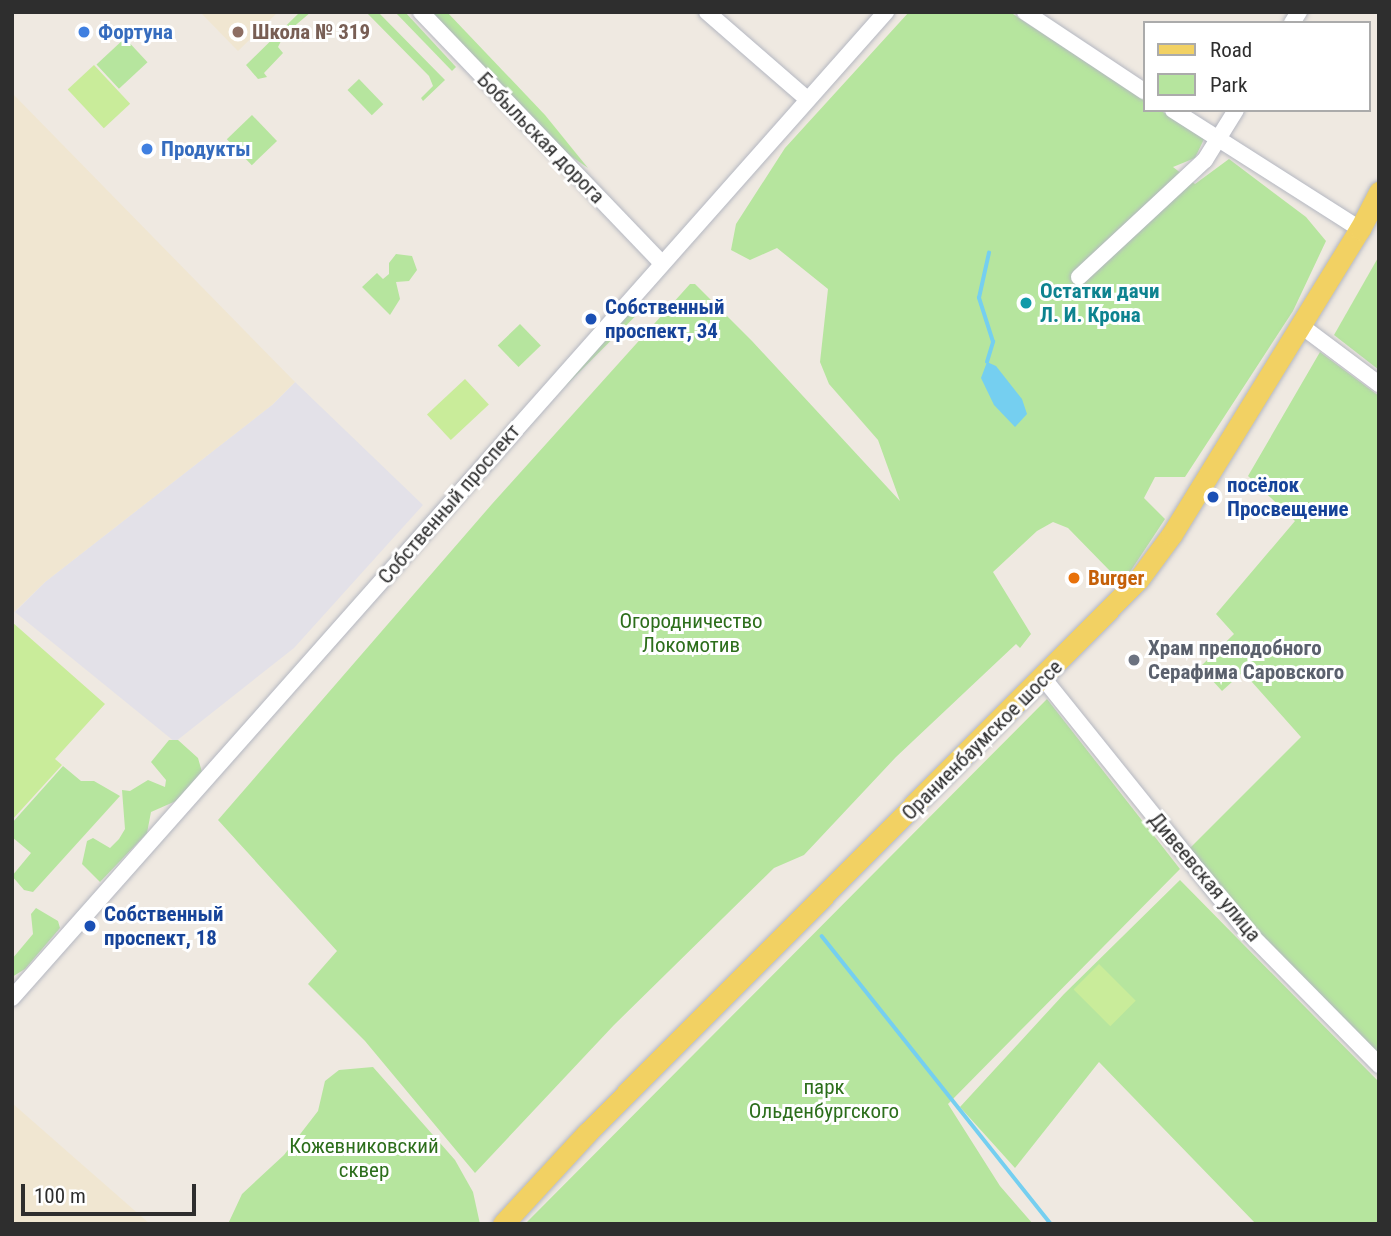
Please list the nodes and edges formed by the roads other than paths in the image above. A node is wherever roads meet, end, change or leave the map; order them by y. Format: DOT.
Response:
graph roads {
  1 [pos="421,12"];
  2 [pos="707,12"];
  3 [pos="886,12"];
  4 [pos="1025,12"];
  5 [pos="1142,90"];
  6 [pos="807,99"];
  7 [pos="1176,112"];
  8 [pos="1235,112"];
  9 [pos="1217,139"];
  10 [pos="1379,192"];
  11 [pos="1360,229"];
  12 [pos="662,263"];
  13 [pos="1079,277"];
  14 [pos="1300,325"];
  15 [pos="1379,384"];
  16 [pos="1044,679"];
  17 [pos="12,998"];
  18 [pos="1379,1065"];
  19 [pos="503,1224"];
  1 -- 12 [label="street, Бобыльская дорога"];
  2 -- 6 [label="street"];
  3 -- 6 [label="street, Собственный проспект"];
  4 -- 5 [label="street"];
  6 -- 12 [label="street, Собственный проспект"];
  7 -- 9 [label="street"];
  8 -- 9 [label="street"];
  9 -- 11 [label="street"];
  9 -- 13 [label="street"];
  10 -- 11 [label="main road, Ораниенбаумское шоссе"];
  11 -- 14 [label="main road, Ораниенбаумское шоссе"];
  12 -- 17 [label="street, Собственный проспект"];
  14 -- 15 [label="street"];
  14 -- 16 [label="main road, Ораниенбаумское шоссе"];
  16 -- 18 [label="street, Дивеевская улица"];
  16 -- 19 [label="main road, Ораниенбаумское шоссе"];
}
